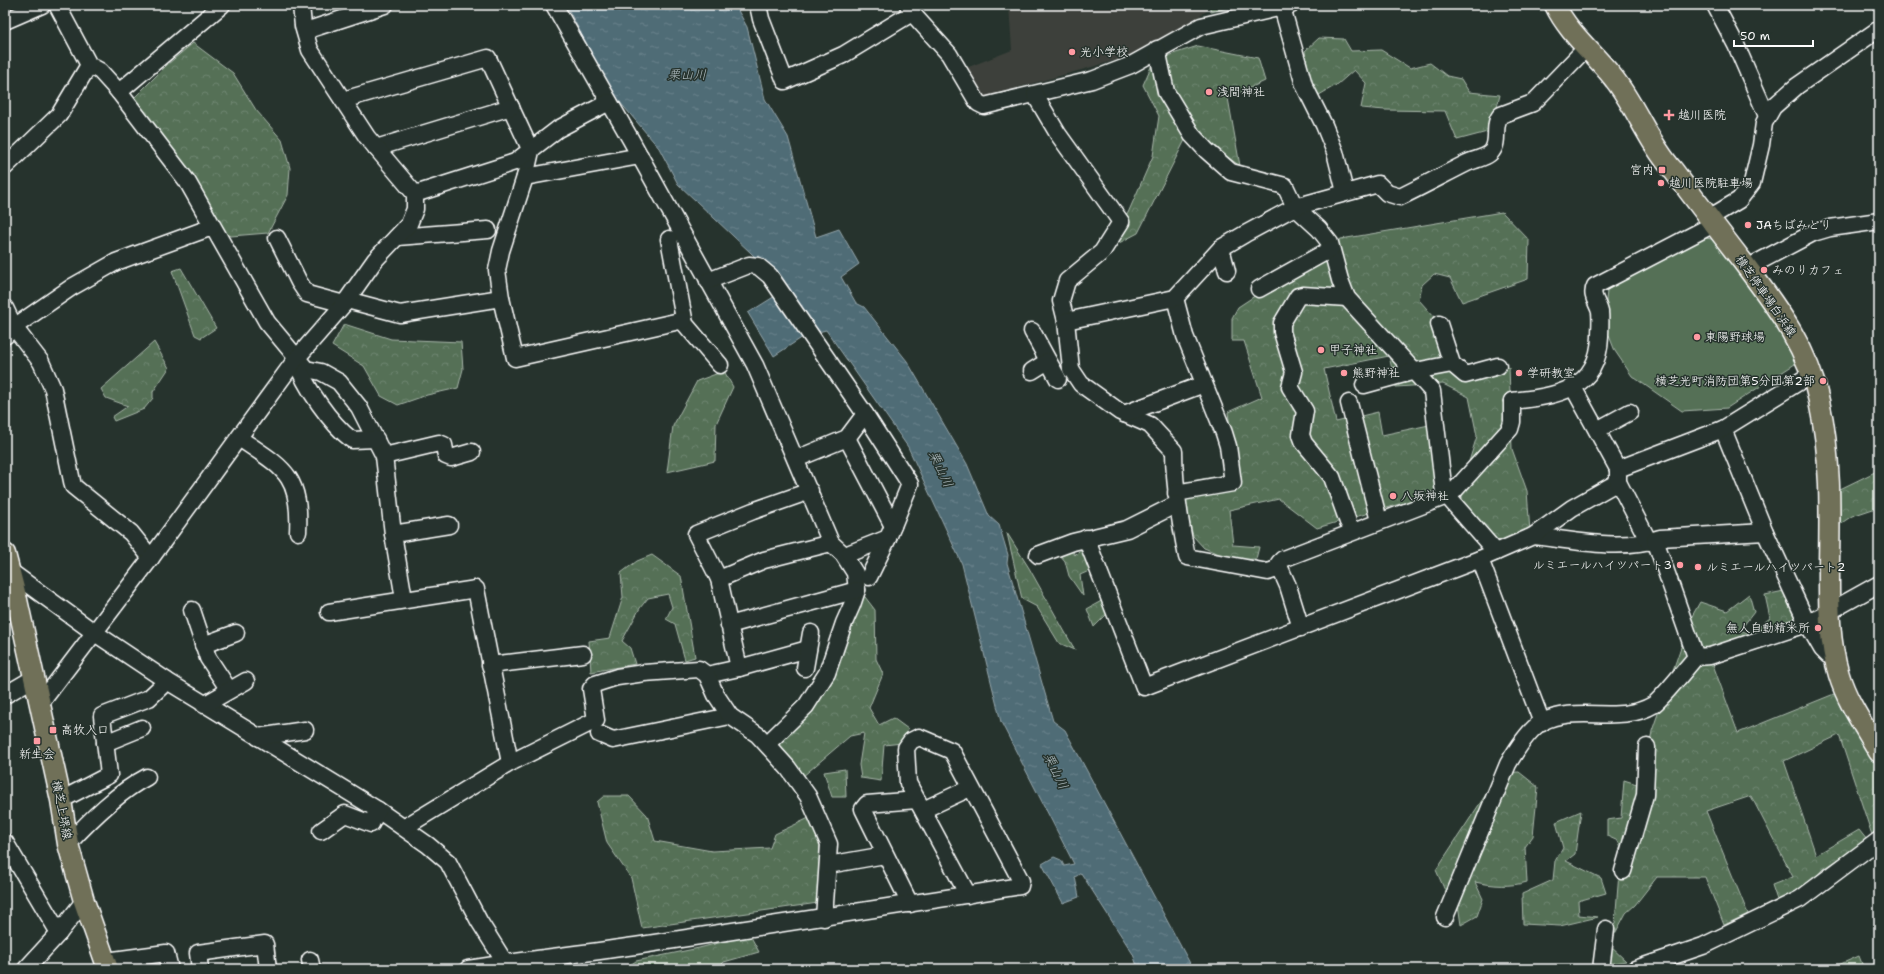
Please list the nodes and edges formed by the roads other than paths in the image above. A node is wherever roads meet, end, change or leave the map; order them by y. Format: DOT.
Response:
graph roads {
  1 [pos="42,5"];
  2 [pos="57,5"];
  3 [pos="222,5"];
  4 [pos="301,5"];
  5 [pos="385,5"];
  6 [pos="554,5"];
  7 [pos="758,5"];
  8 [pos="1555,5"];
  9 [pos="1715,5"];
  10 [pos="1287,6"];
  11 [pos="362,9"];
  12 [pos="910,9"];
  13 [pos="5,21"];
  14 [pos="1879,29"];
  15 [pos="305,31"];
  16 [pos="1588,47"];
  17 [pos="1157,49"];
  18 [pos="89,65"];
  19 [pos="119,92"];
  20 [pos="1035,94"];
  21 [pos="343,100"];
  22 [pos="609,102"];
  23 [pos="511,107"];
  24 [pos="1767,116"];
  25 [pos="376,148"];
  26 [pos="531,151"];
  27 [pos="640,156"];
  28 [pos="5,167"];
  29 [pos="525,177"];
  30 [pos="1345,192"];
  31 [pos="415,194"];
  32 [pos="1295,207"];
  33 [pos="1711,221"];
  34 [pos="1879,221"];
  35 [pos="212,227"];
  36 [pos="488,230"];
  37 [pos="397,237"];
  38 [pos="277,238"];
  39 [pos="669,239"];
  40 [pos="1221,248"];
  41 [pos="1332,249"];
  42 [pos="1747,268"];
  43 [pos="1227,271"];
  44 [pos="708,281"];
  45 [pos="1259,289"];
  46 [pos="500,298"];
  47 [pos="1175,298"];
  48 [pos="1347,298"];
  49 [pos="346,302"];
  50 [pos="5,308"];
  51 [pos="684,320"];
  52 [pos="1066,321"];
  53 [pos="1439,324"];
  54 [pos="1032,331"];
  55 [pos="10,332"];
  56 [pos="296,359"];
  57 [pos="1048,361"];
  58 [pos="1452,364"];
  59 [pos="720,365"];
  60 [pos="1498,366"];
  61 [pos="1032,371"];
  62 [pos="1415,371"];
  63 [pos="1810,375"];
  64 [pos="1058,379"];
  65 [pos="1204,384"];
  66 [pos="1364,385"];
  67 [pos="1573,388"];
  68 [pos="1349,403"];
  69 [pos="1630,412"];
  70 [pos="865,414"];
  71 [pos="1124,414"];
  72 [pos="1723,429"];
  73 [pos="1597,430"];
  74 [pos="239,438"];
  75 [pos="847,438"];
  76 [pos="376,439"];
  77 [pos="472,452"];
  78 [pos="384,456"];
  79 [pos="796,459"];
  80 [pos="1618,476"];
  81 [pos="810,491"];
  82 [pos="1447,496"];
  83 [pos="1177,499"];
  84 [pos="1379,521"];
  85 [pos="1348,522"];
  86 [pos="449,525"];
  87 [pos="298,532"];
  88 [pos="890,532"];
  89 [pos="1765,532"];
  90 [pos="393,534"];
  91 [pos="1533,536"];
  92 [pos="1086,538"];
  93 [pos="1652,541"];
  94 [pos="830,543"];
  95 [pos="1496,552"];
  96 [pos="850,553"];
  97 [pos="1038,555"];
  98 [pos="151,558"];
  99 [pos="1480,559"];
  100 [pos="8,563"];
  101 [pos="1280,568"];
  102 [pos="869,577"];
  103 [pos="719,579"];
  104 [pos="1879,584"];
  105 [pos="857,590"];
  106 [pos="404,599"];
  107 [pos="192,610"];
  108 [pos="329,612"];
  109 [pos="1829,612"];
  110 [pos="1807,624"];
  111 [pos="729,625"];
  112 [pos="1301,628"];
  113 [pos="95,633"];
  114 [pos="236,633"];
  115 [pos="811,633"];
  116 [pos="203,645"];
  117 [pos="808,649"];
  118 [pos="583,654"];
  119 [pos="1696,657"];
  120 [pos="1834,658"];
  121 [pos="490,665"];
  122 [pos="739,668"];
  123 [pos="805,668"];
  124 [pos="707,675"];
  125 [pos="34,678"];
  126 [pos="167,681"];
  127 [pos="246,681"];
  128 [pos="229,690"];
  129 [pos="5,695"];
  130 [pos="40,704"];
  131 [pos="204,705"];
  132 [pos="730,716"];
  133 [pos="1542,723"];
  134 [pos="142,728"];
  135 [pos="304,730"];
  136 [pos="599,734"];
  137 [pos="258,737"];
  138 [pos="105,743"];
  139 [pos="767,744"];
  140 [pos="1647,747"];
  141 [pos="1879,752"];
  142 [pos="510,763"];
  143 [pos="147,777"];
  144 [pos="970,788"];
  145 [pos="61,800"];
  146 [pos="920,805"];
  147 [pos="378,810"];
  148 [pos="405,827"];
  149 [pos="321,831"];
  150 [pos="1879,840"];
  151 [pos="5,842"];
  152 [pos="68,844"];
  153 [pos="885,855"];
  154 [pos="828,865"];
  155 [pos="1623,870"];
  156 [pos="968,895"];
  157 [pos="84,901"];
  158 [pos="910,904"];
  159 [pos="1445,917"];
  160 [pos="824,918"];
  161 [pos="1606,929"];
  162 [pos="59,933"];
  163 [pos="1668,964"];
  164 [pos="107,965"];
  165 [pos="507,966"];
  166 [pos="26,969"];
  167 [pos="170,969"];
  168 [pos="200,969"];
  169 [pos="268,969"];
  170 [pos="468,969"];
  171 [pos="1601,969"];
  172 [pos="1635,969"];
  1 -- 13 [label="street"];
  2 -- 18 [label="street"];
  3 -- 19 [label="street"];
  4 -- 15 [label="street"];
  5 -- 11 [label="street"];
  6 -- 22 [label="street"];
  7 -- 12 [label="street"];
  8 -- 16 [label="main road, 横芝停車場白浜線"];
  9 -- 24 [label="street"];
  10 -- 17 [label="street"];
  10 -- 30 [label="street"];
  11 -- 15 [label="street"];
  12 -- 20 [label="street"];
  14 -- 24 [label="street"];
  15 -- 21 [label="street"];
  16 -- 30 [label="street"];
  16 -- 33 [label="main road, 横芝停車場白浜線"];
  17 -- 20 [label="street"];
  17 -- 32 [label="street"];
  18 -- 19 [label="street"];
  18 -- 28 [label="street"];
  19 -- 35 [label="street"];
  20 -- 52 [label="street"];
  21 -- 23 [label="street"];
  21 -- 25 [label="street"];
  22 -- 26 [label="street"];
  22 -- 27 [label="street"];
  23 -- 25 [label="street"];
  23 -- 26 [label="street"];
  24 -- 33 [label="street"];
  25 -- 31 [label="street"];
  26 -- 29 [label="street"];
  26 -- 31 [label="street"];
  27 -- 29 [label="street"];
  27 -- 44 [label="street"];
  29 -- 46 [label="street"];
  30 -- 32 [label="street"];
  31 -- 37 [label="street"];
  32 -- 40 [label="street"];
  32 -- 41 [label="street"];
  33 -- 42 [label="main road, 横芝停車場白浜線"];
  33 -- 67 [label="street"];
  34 -- 42 [label="street"];
  35 -- 55 [label="street"];
  35 -- 56 [label="street"];
  36 -- 37 [label="street"];
  37 -- 49 [label="street"];
  38 -- 49 [label="street"];
  39 -- 51 [label="street"];
  40 -- 43 [label="street"];
  40 -- 47 [label="street"];
  41 -- 45 [label="street"];
  41 -- 48 [label="street"];
  42 -- 63 [label="main road, 横芝停車場白浜線"];
  44 -- 70 [label="street"];
  44 -- 79 [label="street"];
  46 -- 49 [label="street"];
  46 -- 51 [label="street"];
  47 -- 52 [label="street"];
  47 -- 65 [label="street"];
  48 -- 62 [label="street"];
  48 -- 85 [label="street"];
  49 -- 56 [label="street"];
  50 -- 55 [label="street"];
  51 -- 59 [label="street"];
  52 -- 71 [label="street"];
  53 -- 58 [label="street"];
  54 -- 57 [label="street"];
  55 -- 98 [label="street"];
  56 -- 74 [label="street"];
  56 -- 76 [label="street"];
  56 -- 76 [label="street"];
  57 -- 61 [label="street"];
  57 -- 64 [label="street"];
  58 -- 60 [label="street"];
  58 -- 62 [label="street"];
  62 -- 66 [label="street"];
  62 -- 82 [label="street"];
  63 -- 72 [label="street"];
  63 -- 109 [label="main road, 横芝停車場白浜線"];
  65 -- 71 [label="street"];
  65 -- 83 [label="street"];
  67 -- 73 [label="street"];
  67 -- 82 [label="street"];
  68 -- 84 [label="street"];
  69 -- 73 [label="street"];
  70 -- 75 [label="street"];
  70 -- 88 [label="street"];
  71 -- 83 [label="street"];
  72 -- 80 [label="street"];
  72 -- 89 [label="street"];
  73 -- 80 [label="street"];
  74 -- 87 [label="street"];
  74 -- 98 [label="street"];
  75 -- 79 [label="street"];
  75 -- 88 [label="street"];
  76 -- 78 [label="street"];
  77 -- 78 [label="street"];
  78 -- 90 [label="street"];
  79 -- 81 [label="street"];
  80 -- 91 [label="street"];
  80 -- 93 [label="street"];
  81 -- 94 [label="street"];
  81 -- 103 [label="street"];
  82 -- 84 [label="street"];
  82 -- 95 [label="street"];
  83 -- 92 [label="street"];
  83 -- 101 [label="street"];
  84 -- 101 [label="street"];
  86 -- 90 [label="street"];
  88 -- 96 [label="street"];
  88 -- 102 [label="street"];
  89 -- 93 [label="street"];
  89 -- 110 [label="street"];
  90 -- 106 [label="street"];
  91 -- 93 [label="street"];
  91 -- 95 [label="street"];
  92 -- 97 [label="street"];
  92 -- 112 [label="street"];
  93 -- 119 [label="street"];
  94 -- 103 [label="street"];
  94 -- 105 [label="street"];
  95 -- 99 [label="street"];
  98 -- 113 [label="street"];
  99 -- 112 [label="street"];
  99 -- 133 [label="street"];
  100 -- 113 [label="street"];
  100 -- 125 [label="main road, 横芝上堺線"];
  101 -- 112 [label="street"];
  103 -- 111 [label="street"];
  104 -- 109 [label="street"];
  105 -- 111 [label="street"];
  105 -- 139 [label="street"];
  106 -- 108 [label="street"];
  106 -- 121 [label="street"];
  107 -- 116 [label="street"];
  109 -- 110 [label="street"];
  109 -- 120 [label="main road, 横芝停車場白浜線"];
  110 -- 119 [label="street"];
  110 -- 120 [label="street"];
  111 -- 122 [label="street"];
  113 -- 126 [label="street"];
  113 -- 130 [label="street"];
  114 -- 116 [label="street"];
  115 -- 117 [label="street"];
  116 -- 128 [label="street"];
  117 -- 122 [label="street"];
  117 -- 123 [label="street"];
  118 -- 121 [label="street"];
  119 -- 133 [label="street"];
  120 -- 141 [label="main road, 横芝停車場白浜線"];
  121 -- 142 [label="street"];
  122 -- 124 [label="street"];
  124 -- 132 [label="street"];
  124 -- 142 [label="street"];
  125 -- 129 [label="street"];
  125 -- 130 [label="main road, 横芝上堺線"];
  126 -- 131 [label="street"];
  126 -- 138 [label="street"];
  127 -- 128 [label="street"];
  128 -- 131 [label="street"];
  130 -- 145 [label="main road, 横芝上堺線"];
  131 -- 137 [label="street"];
  132 -- 136 [label="street"];
  132 -- 139 [label="street"];
  133 -- 159 [label="street"];
  134 -- 138 [label="street"];
  135 -- 137 [label="street"];
  137 -- 147 [label="street"];
  138 -- 145 [label="street"];
  139 -- 154 [label="street"];
  140 -- 155 [label="street"];
  142 -- 148 [label="street"];
  143 -- 152 [label="street"];
  144 -- 146 [label="street"];
  144 -- 146 [label="street"];
  144 -- 156 [label="street"];
  145 -- 152 [label="main road, 横芝上堺線"];
  146 -- 153 [label="street"];
  146 -- 156 [label="street"];
  147 -- 148 [label="street"];
  147 -- 149 [label="street"];
  148 -- 165 [label="street"];
  150 -- 163 [label="street"];
  151 -- 162 [label="street"];
  152 -- 157 [label="main road, 横芝上堺線"];
  153 -- 154 [label="street"];
  153 -- 158 [label="street"];
  154 -- 160 [label="street"];
  156 -- 158 [label="street"];
  157 -- 162 [label="street"];
  157 -- 164 [label="main road, 横芝上堺線"];
  158 -- 160 [label="street"];
  160 -- 165 [label="street"];
  161 -- 171 [label="street"];
  162 -- 166 [label="street"];
  163 -- 172 [label="street"];
  164 -- 167 [label="street"];
  165 -- 170 [label="street"];
  168 -- 169 [label="street"];
}
